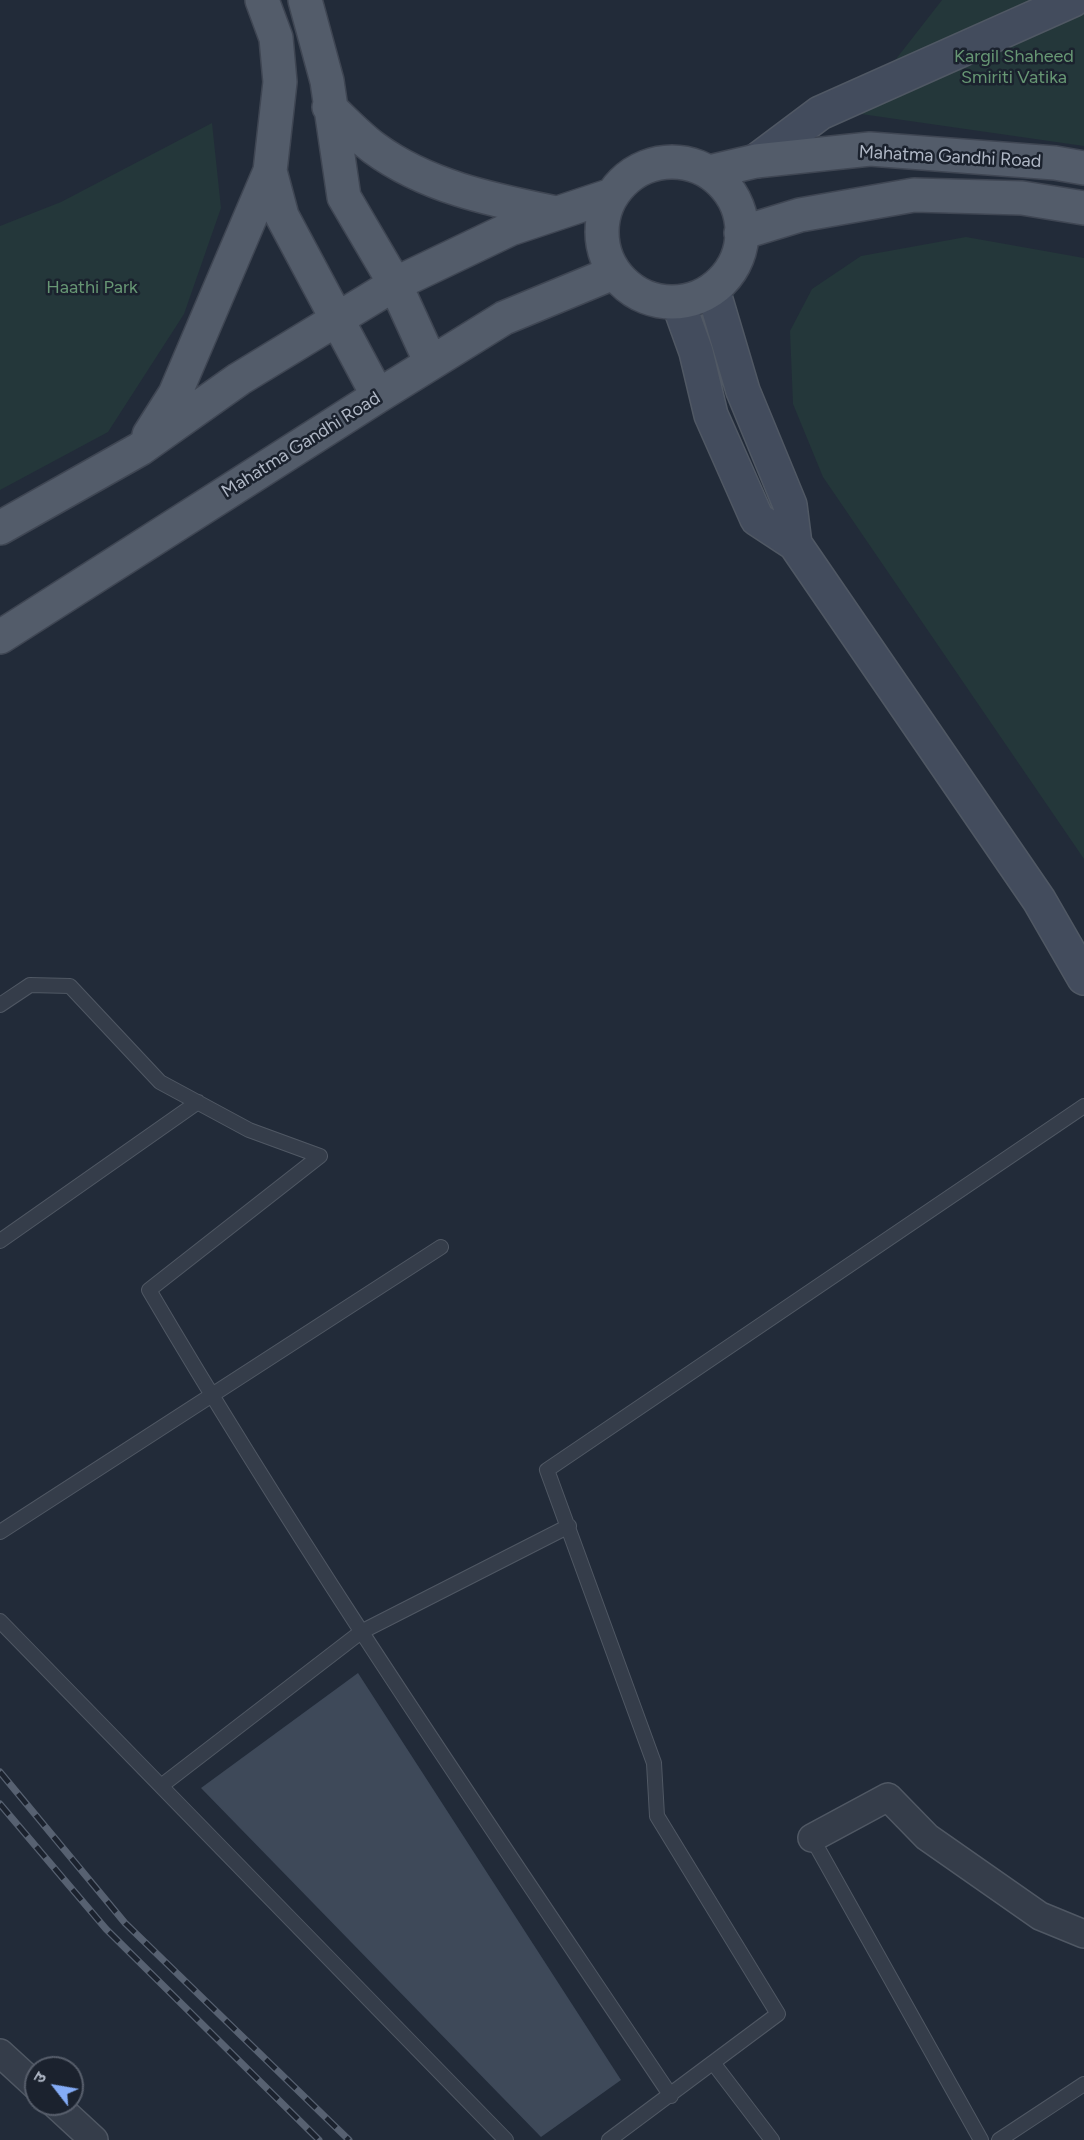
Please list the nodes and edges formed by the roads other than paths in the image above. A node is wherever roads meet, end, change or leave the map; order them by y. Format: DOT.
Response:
graph roads {
  1 [pos="262,0"];
  2 [pos="305,0"];
  3 [pos="1073,0"];
  4 [pos="280,82"];
  5 [pos="328,94"];
  6 [pos="756,161"];
  7 [pos="1084,168"];
  8 [pos="270,171"];
  9 [pos="709,172"];
  10 [pos="612,195"];
  11 [pos="1084,208"];
  12 [pos="558,213"];
  13 [pos="741,233"];
  14 [pos="613,273"];
  15 [pos="394,284"];
  16 [pos="713,290"];
  17 [pos="678,302"];
  18 [pos="338,320"];
  19 [pos="431,363"];
  20 [pos="378,396"];
  21 [pos="140,449"];
  22 [pos="0,528"];
  23 [pos="795,544"];
  24 [pos="0,637"];
  25 [pos="1084,978"];
  26 [pos="0,1005"];
  27 [pos="198,1102"];
  28 [pos="1084,1106"];
  29 [pos="0,1241"];
  30 [pos="441,1247"];
  31 [pos="211,1396"];
  32 [pos="569,1526"];
  33 [pos="0,1532"];
  34 [pos="0,1621"];
  35 [pos="361,1632"];
  36 [pos="161,1786"];
  37 [pos="812,1838"];
  38 [pos="1084,1934"];
  39 [pos="0,2052"];
  40 [pos="714,2064"];
  41 [pos="24,2075"];
  42 [pos="1084,2084"];
  43 [pos="671,2097"];
  44 [pos="69,2116"];
  45 [pos="94,2140"];
  46 [pos="506,2140"];
  47 [pos="609,2140"];
  48 [pos="772,2140"];
  49 [pos="981,2140"];
  50 [pos="999,2140"];
  1 -- 4 [label="main road"];
  2 -- 5 [label="main road"];
  3 -- 6 [label="street"];
  4 -- 5 [label="main road"];
  4 -- 8 [label="main road"];
  5 -- 12 [label="main road"];
  5 -- 15 [label="main road"];
  6 -- 7 [label="main road, Mahatma Gandhi Road"];
  6 -- 9 [label="main road, Mahatma Gandhi Road"];
  8 -- 18 [label="main road"];
  8 -- 21 [label="main road"];
  9 -- 10 [label="main road"];
  9 -- 13 [label="main road"];
  10 -- 12 [label="main road"];
  10 -- 14 [label="main road"];
  11 -- 13 [label="main road, Mahatma Gandhi Road"];
  12 -- 15 [label="main road"];
  13 -- 16 [label="main road"];
  14 -- 17 [label="main road"];
  14 -- 19 [label="main road, Mahatma Gandhi Road"];
  15 -- 18 [label="main road"];
  15 -- 19 [label="main road"];
  16 -- 17 [label="main road"];
  16 -- 23 [label="street"];
  17 -- 23 [label="street"];
  18 -- 20 [label="main road"];
  18 -- 21 [label="main road"];
  19 -- 20 [label="main road, Mahatma Gandhi Road"];
  20 -- 24 [label="main road, Mahatma Gandhi Road"];
  21 -- 22 [label="main road"];
  23 -- 25 [label="street"];
  26 -- 27 [label="lane"];
  27 -- 29 [label="lane"];
  27 -- 31 [label="lane"];
  28 -- 32 [label="lane"];
  30 -- 31 [label="lane"];
  31 -- 33 [label="lane"];
  31 -- 35 [label="lane"];
  32 -- 35 [label="lane"];
  32 -- 40 [label="lane"];
  34 -- 36 [label="lane"];
  35 -- 36 [label="lane"];
  35 -- 43 [label="lane"];
  36 -- 46 [label="lane"];
  37 -- 38 [label="street"];
  37 -- 49 [label="lane"];
  39 -- 41 [label="street"];
  40 -- 43 [label="lane"];
  40 -- 48 [label="lane"];
  42 -- 50 [label="lane"];
  43 -- 47 [label="lane"];
  44 -- 45 [label="street"];
}
